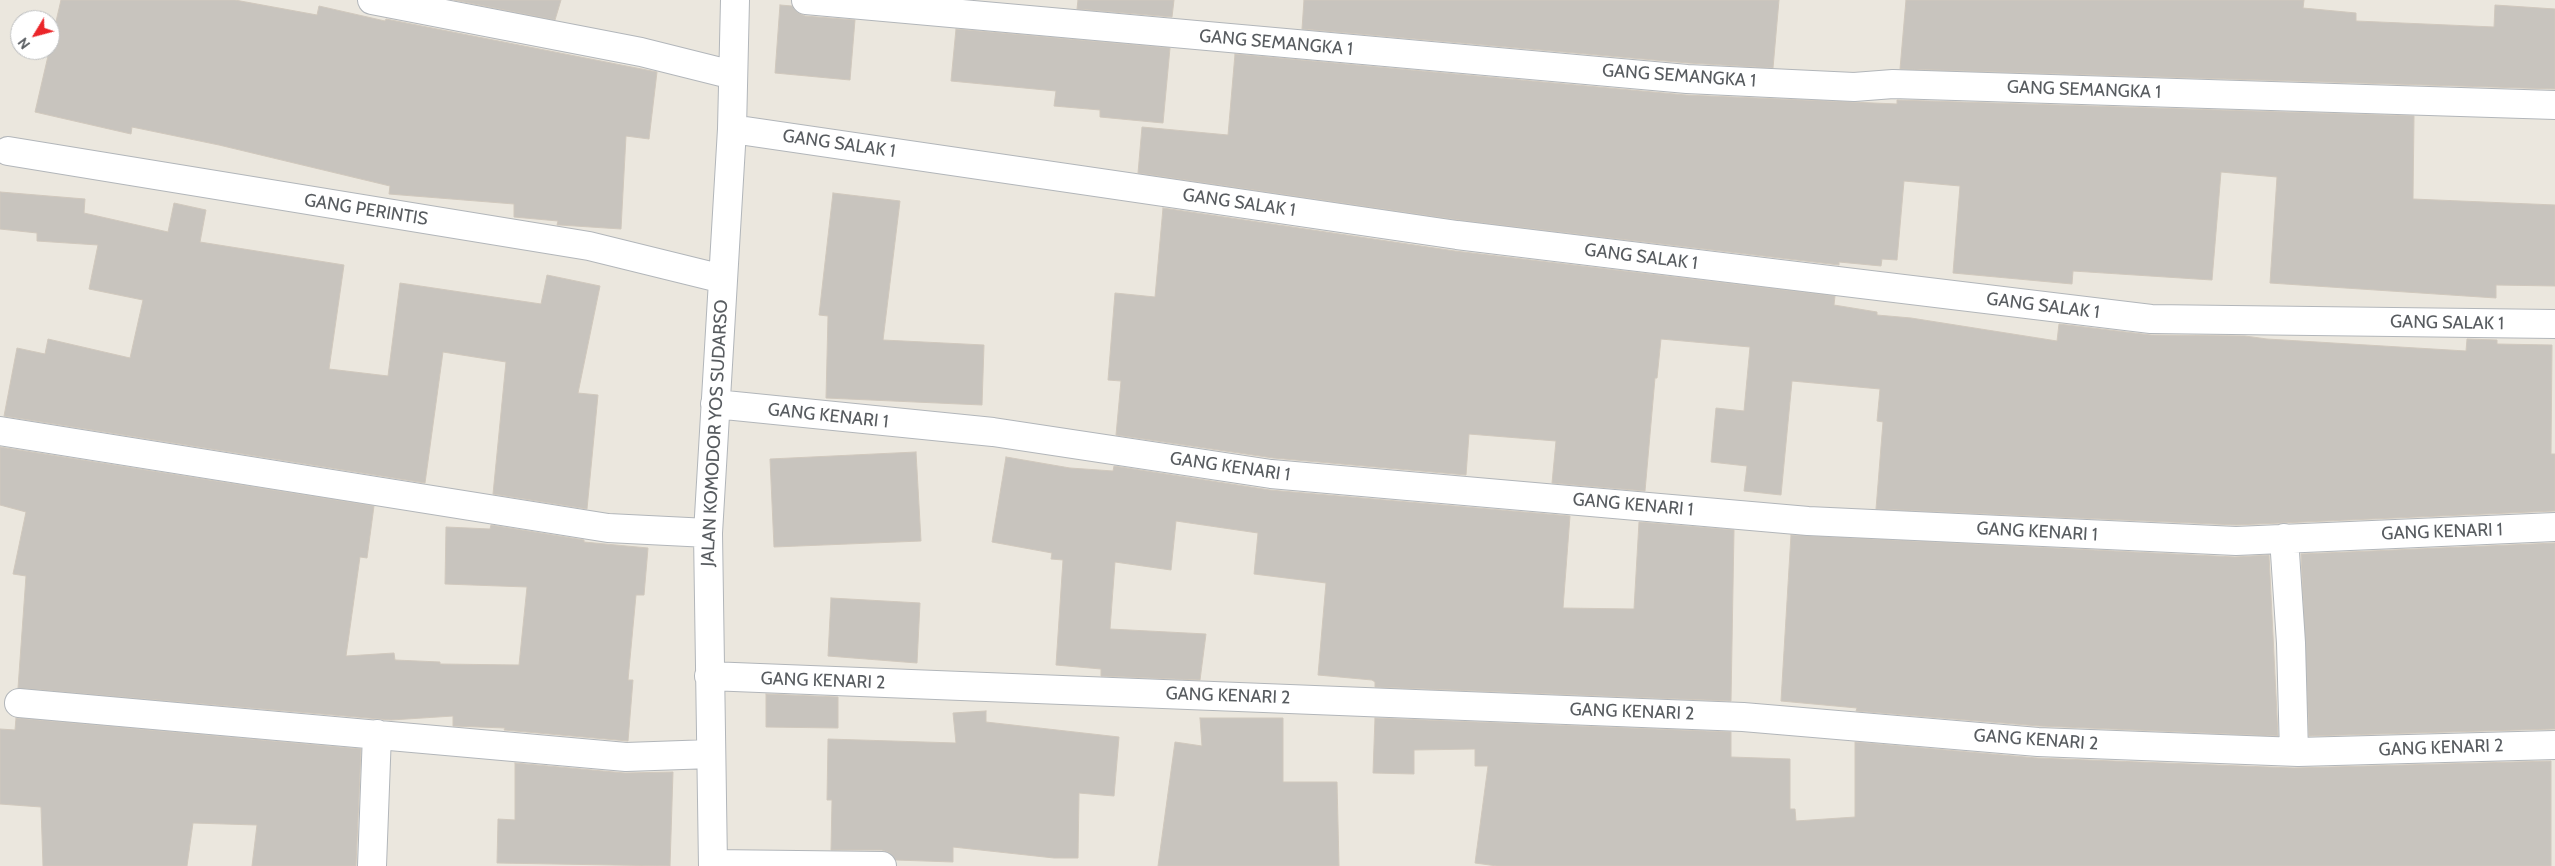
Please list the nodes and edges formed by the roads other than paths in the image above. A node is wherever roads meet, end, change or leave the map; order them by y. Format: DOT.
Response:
graph roads {
  1 [pos="372,0"];
  2 [pos="735,0"];
  3 [pos="806,0"];
  4 [pos="733,75"];
  5 [pos="2555,105"];
  6 [pos="732,128"];
  7 [pos="8,151"];
  8 [pos="723,278"];
  9 [pos="2555,324"];
  10 [pos="716,404"];
  11 [pos="0,431"];
  12 [pos="2555,527"];
  13 [pos="708,532"];
  14 [pos="2284,538"];
  15 [pos="709,676"];
  16 [pos="19,703"];
  17 [pos="377,734"];
  18 [pos="2555,745"];
  19 [pos="2294,752"];
  20 [pos="711,754"];
  21 [pos="713,865"];
  22 [pos="372,866"];
  23 [pos="882,866"];
  1 -- 4 [label="street"];
  2 -- 4 [label="street, JALAN KOMODOR YOS SUDARSO"];
  3 -- 5 [label="street, GANG SEMANGKA 1"];
  4 -- 6 [label="street, JALAN KOMODOR YOS SUDARSO"];
  6 -- 8 [label="street, JALAN KOMODOR YOS SUDARSO"];
  6 -- 9 [label="street, GANG SALAK 1"];
  7 -- 8 [label="street, GANG PERINTIS"];
  8 -- 10 [label="street, JALAN KOMODOR YOS SUDARSO"];
  10 -- 13 [label="street, JALAN KOMODOR YOS SUDARSO"];
  10 -- 14 [label="street, GANG KENARI 1"];
  11 -- 13 [label="street"];
  12 -- 14 [label="street, GANG KENARI 1"];
  13 -- 15 [label="street, JALAN KOMODOR YOS SUDARSO"];
  14 -- 19 [label="street"];
  15 -- 19 [label="street, GANG KENARI 2"];
  15 -- 20 [label="street, JALAN KOMODOR YOS SUDARSO"];
  16 -- 17 [label="street"];
  17 -- 20 [label="street"];
  17 -- 22 [label="street"];
  18 -- 19 [label="street, GANG KENARI 2"];
  20 -- 21 [label="street, JALAN KOMODOR YOS SUDARSO"];
  21 -- 23 [label="street"];
}
